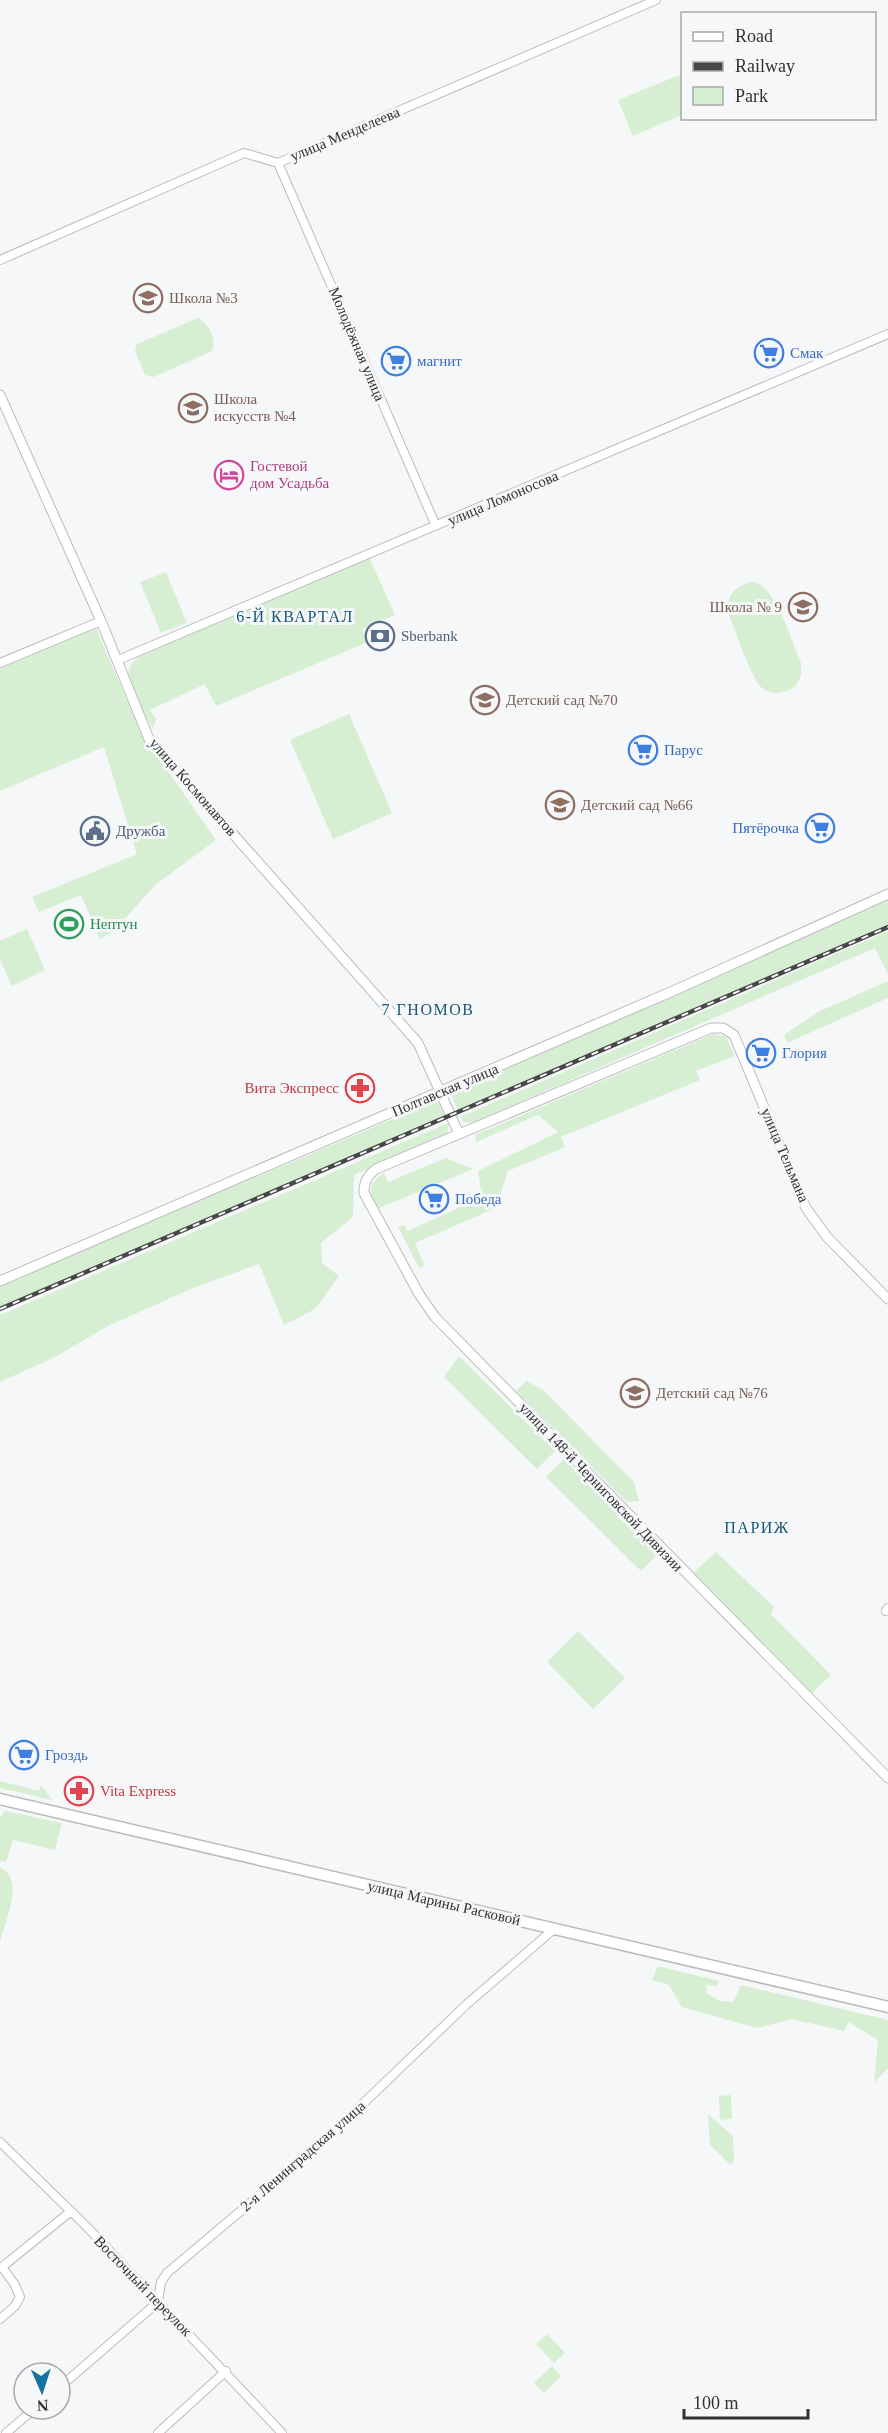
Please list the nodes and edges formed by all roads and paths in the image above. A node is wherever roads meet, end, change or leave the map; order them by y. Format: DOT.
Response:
graph roads {
  1 [pos="656,0"];
  2 [pos="278,163"];
  3 [pos="0,260"];
  4 [pos="888,334"];
  5 [pos="0,395"];
  6 [pos="436,526"];
  7 [pos="101,621"];
  8 [pos="118,660"];
  9 [pos="0,663"];
  10 [pos="888,894"];
  11 [pos="440,1092"];
  12 [pos="459,1134"];
  13 [pos="0,1281"];
  14 [pos="888,1299"];
  15 [pos="888,1778"];
  16 [pos="0,1798"];
  17 [pos="554,1929"];
  18 [pos="888,2007"];
  19 [pos="0,2142"];
  20 [pos="70,2212"];
  21 [pos="1,2266"];
  22 [pos="158,2302"];
  23 [pos="0,2319"];
  24 [pos="226,2371"];
  25 [pos="72,2377"];
  26 [pos="20,2421"];
  27 [pos="6,2433"];
  28 [pos="158,2433"];
  29 [pos="282,2433"];
  1 -- 2 [label="street, улица Менделеева"];
  2 -- 3 [label="street, улица Менделеева"];
  2 -- 6 [label="street, Молодёжная улица"];
  4 -- 6 [label="street, улица Ломоносова"];
  5 -- 7 [label="street, улица Космонавтов"];
  6 -- 8 [label="street, улица Ломоносова"];
  7 -- 8 [label="street, улица Космонавтов"];
  7 -- 9 [label="street"];
  8 -- 11 [label="street, улица Космонавтов"];
  10 -- 11 [label="street, Полтавская улица"];
  11 -- 12 [label="street, улица Космонавтов"];
  11 -- 13 [label="street, Полтавская улица"];
  12 -- 14 [label="street, улица Тельмана"];
  12 -- 15 [label="street, улица 148-й Черниговской Дивизии"];
  16 -- 17 [label="main road, улица Марины Расковой"];
  17 -- 18 [label="main road, улица Марины Расковой"];
  17 -- 22 [label="street, 2-я Ленинградская улица"];
  19 -- 20 [label="street, Восточный переулок"];
  20 -- 21 [label="street"];
  20 -- 22 [label="street, Восточный переулок"];
  21 -- 23 [label="street"];
  22 -- 24 [label="street, Восточный переулок"];
  22 -- 25 [label="street"];
  24 -- 28 [label="street"];
  24 -- 29 [label="street, Восточный переулок"];
  26 -- 27 [label="street"];
}
